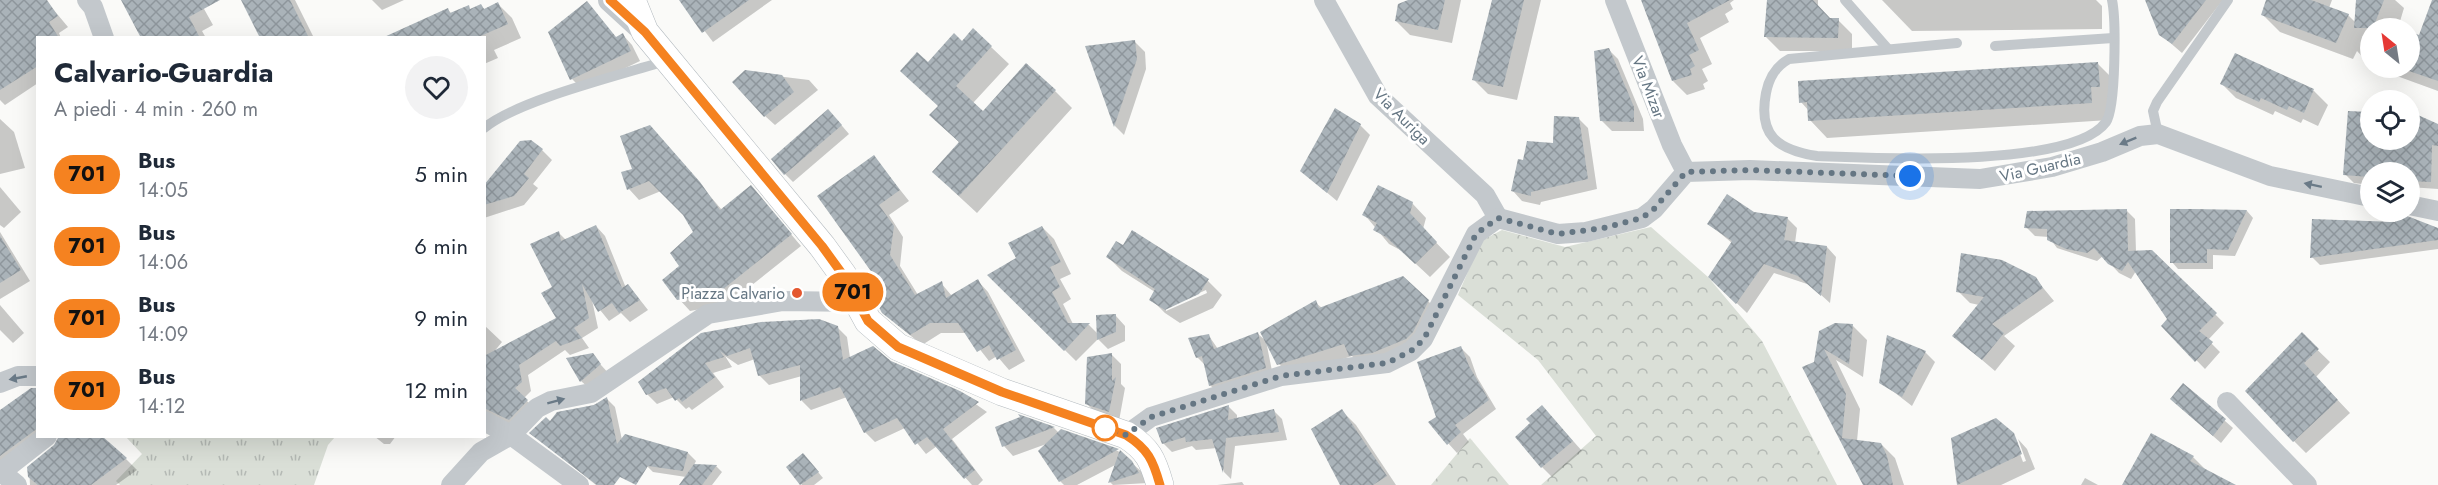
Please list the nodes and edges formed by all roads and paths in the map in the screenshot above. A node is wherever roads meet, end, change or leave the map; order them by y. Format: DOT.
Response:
graph roads {
  1 [pos="87,0"];
  2 [pos="610,0"];
  3 [pos="632,0"];
  4 [pos="1324,0"];
  5 [pos="1615,0"];
  6 [pos="1845,0"];
  7 [pos="2112,0"];
  8 [pos="2228,0"];
  9 [pos="645,32"];
  10 [pos="103,36"];
  11 [pos="2113,38"];
  12 [pos="1957,43"];
  13 [pos="1995,46"];
  14 [pos="1888,49"];
  15 [pos="669,60"];
  16 [pos="486,126"];
  17 [pos="2158,134"];
  18 [pos="1686,172"];
  19 [pos="2360,195"];
  20 [pos="2420,207"];
  21 [pos="2438,211"];
  22 [pos="1498,218"];
  23 [pos="858,302"];
  24 [pos="36,376"];
  25 [pos="0,383"];
  26 [pos="2227,402"];
  27 [pos="486,422"];
  28 [pos="511,435"];
  29 [pos="1126,435"];
  30 [pos="44,438"];
  31 [pos="1,471"];
  32 [pos="17,485"];
  33 [pos="451,485"];
  34 [pos="579,485"];
  35 [pos="1160,485"];
  36 [pos="2307,485"];
  1 -- 10 [label="street"];
  2 -- 9 [label="street"];
  3 -- 9 [label="main road"];
  4 -- 22 [label="street, Via Auriga"];
  5 -- 18 [label="street, Via Mizar"];
  6 -- 14 [label="lane"];
  7 -- 11 [label="lane"];
  8 -- 17 [label="lane"];
  9 -- 15 [label="main road"];
  11 -- 13 [label="lane"];
  11 -- 14 [label="lane"];
  12 -- 14 [label="lane"];
  15 -- 16 [label="lane"];
  15 -- 23 [label="main road"];
  17 -- 18 [label="street, Via Guardia, one-way"];
  19 -- 17 [label="street, one-way"];
  18 -- 22 [label="street"];
  20 -- 21 [label="street"];
  22 -- 29 [label="street"];
  28 -- 23 [label="street, one-way"];
  23 -- 29 [label="main road"];
  24 -- 25 [label="street, one-way"];
  26 -- 36 [label="street"];
  27 -- 28 [label="street"];
  28 -- 33 [label="street"];
  28 -- 34 [label="street"];
  29 -- 35 [label="main road"];
  30 -- 31 [label="street"];
  31 -- 32 [label="street"];
}
